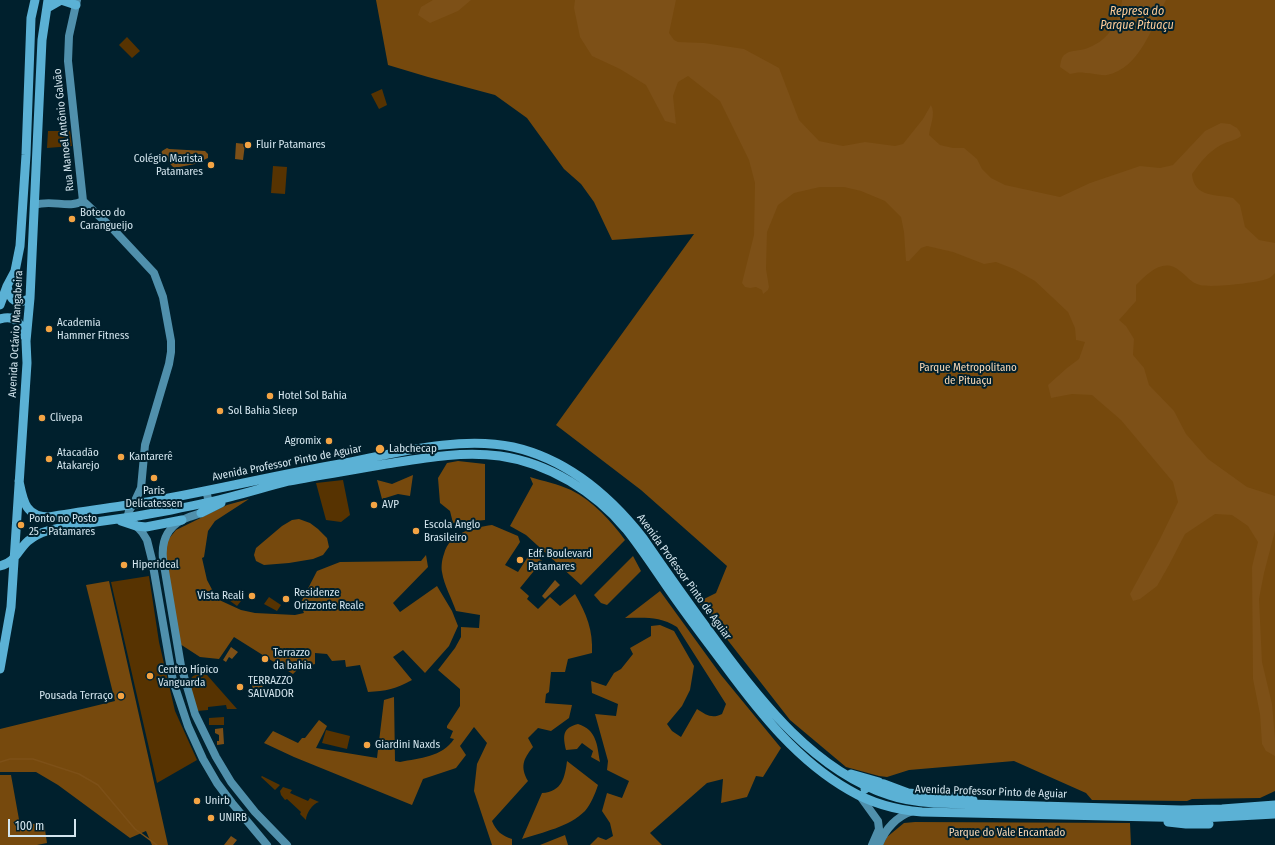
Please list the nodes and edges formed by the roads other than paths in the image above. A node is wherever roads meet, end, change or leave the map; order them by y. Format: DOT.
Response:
graph roads {
  1 [pos="35,0"];
  2 [pos="61,0"];
  3 [pos="77,2"];
  4 [pos="47,4"];
  5 [pos="83,201"];
  6 [pos="35,205"];
  7 [pos="21,225"];
  8 [pos="7,286"];
  9 [pos="30,298"];
  10 [pos="0,305"];
  11 [pos="0,319"];
  12 [pos="26,340"];
  13 [pos="19,481"];
  14 [pos="141,488"];
  15 [pos="206,491"];
  16 [pos="232,497"];
  17 [pos="152,501"];
  18 [pos="208,502"];
  19 [pos="134,503"];
  20 [pos="201,513"];
  21 [pos="130,518"];
  22 [pos="114,520"];
  23 [pos="182,520"];
  24 [pos="136,526"];
  25 [pos="14,559"];
  26 [pos="163,559"];
  27 [pos="152,560"];
  28 [pos="0,566"];
  29 [pos="175,628"];
  30 [pos="163,630"];
  31 [pos="0,669"];
  32 [pos="198,721"];
  33 [pos="188,726"];
  34 [pos="219,763"];
  35 [pos="209,769"];
  36 [pos="842,771"];
  37 [pos="884,784"];
  38 [pos="867,786"];
  39 [pos="860,796"];
  40 [pos="984,805"];
  41 [pos="1275,805"];
  42 [pos="913,811"];
  43 [pos="1275,814"];
  44 [pos="1138,817"];
  45 [pos="878,820"];
  46 [pos="1209,824"];
  47 [pos="891,825"];
  48 [pos="267,845"];
  49 [pos="286,845"];
  50 [pos="872,845"];
  51 [pos="879,845"];
  1 -- 7 [label="main road"];
  2 -- 3 [label="main road"];
  2 -- 4 [label="main road"];
  3 -- 5 [label="main road, Rua Manoel Antônio Galvão"];
  4 -- 6 [label="main road, Avenida Octávio Mangabeira"];
  5 -- 6 [label="main road"];
  5 -- 14 [label="main road, Rua Manoel Antônio Galvão"];
  6 -- 7 [label="main road"];
  6 -- 9 [label="main road, Avenida Octávio Mangabeira"];
  7 -- 8 [label="main road"];
  8 -- 9 [label="main road"];
  8 -- 10 [label="main road"];
  9 -- 12 [label="main road, Avenida Octávio Mangabeira"];
  11 -- 12 [label="main road"];
  12 -- 13 [label="main road, Avenida Octávio Mangabeira"];
  13 -- 19 [label="main road, Avenida Professor Pinto de Aguiar"];
  13 -- 25 [label="main road, Avenida Octávio Mangabeira"];
  14 -- 17 [label="main road"];
  14 -- 19 [label="main road, Rua Manoel Antônio Galvão"];
  15 -- 17 [label="main road, Avenida Professor Pinto de Aguiar"];
  15 -- 18 [label="main road"];
  15 -- 36 [label="main road, Avenida Professor Pinto de Aguiar"];
  16 -- 18 [label="main road, Avenida Professor Pinto de Aguiar"];
  16 -- 20 [label="main road"];
  16 -- 39 [label="main road, Avenida Professor Pinto de Aguiar"];
  17 -- 19 [label="main road, Avenida Professor Pinto de Aguiar"];
  18 -- 20 [label="main road"];
  18 -- 21 [label="main road, Avenida Professor Pinto de Aguiar"];
  19 -- 21 [label="main road, Rua Manoel Antônio Galvão"];
  20 -- 23 [label="main road"];
  21 -- 22 [label="main road, Avenida Professor Pinto de Aguiar"];
  21 -- 24 [label="main road"];
  22 -- 24 [label="main road"];
  22 -- 25 [label="main road, Avenida Professor Pinto de Aguiar"];
  23 -- 24 [label="main road"];
  23 -- 26 [label="main road"];
  24 -- 27 [label="main road"];
  25 -- 28 [label="main road"];
  25 -- 31 [label="main road, Avenida Octávio Mangabeira"];
  26 -- 27 [label="main road"];
  26 -- 29 [label="main road"];
  27 -- 30 [label="main road"];
  29 -- 30 [label="main road"];
  29 -- 32 [label="main road"];
  30 -- 33 [label="main road"];
  32 -- 33 [label="main road"];
  32 -- 34 [label="main road"];
  33 -- 35 [label="main road"];
  34 -- 35 [label="main road"];
  34 -- 49 [label="main road"];
  35 -- 48 [label="main road"];
  36 -- 37 [label="main road"];
  36 -- 38 [label="main road, Avenida Professor Pinto de Aguiar"];
  37 -- 38 [label="main road"];
  37 -- 40 [label="main road"];
  38 -- 39 [label="main road"];
  38 -- 40 [label="main road, Avenida Professor Pinto de Aguiar"];
  39 -- 42 [label="main road, Avenida Professor Pinto de Aguiar"];
  39 -- 45 [label="main road"];
  40 -- 41 [label="main road, Avenida Professor Pinto de Aguiar"];
  42 -- 44 [label="main road, Avenida Professor Pinto de Aguiar"];
  42 -- 47 [label="main road"];
  43 -- 44 [label="main road, Avenida Professor Pinto de Aguiar"];
  44 -- 46 [label="main road"];
  45 -- 47 [label="main road"];
  45 -- 50 [label="main road"];
  47 -- 51 [label="main road"];
}
